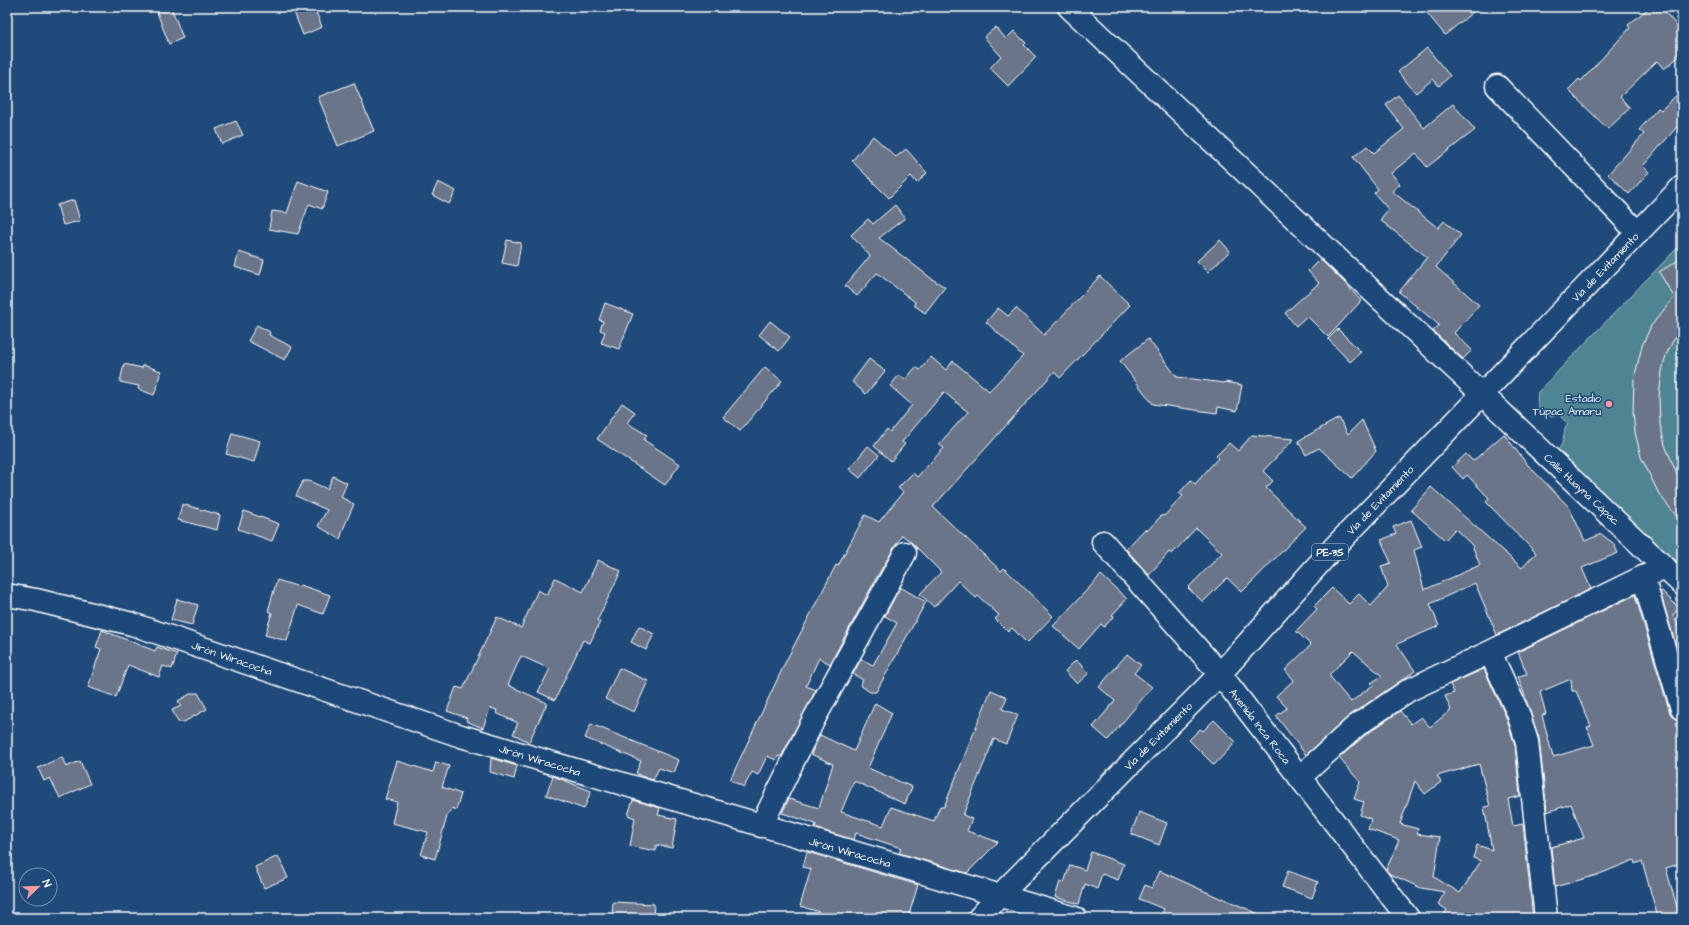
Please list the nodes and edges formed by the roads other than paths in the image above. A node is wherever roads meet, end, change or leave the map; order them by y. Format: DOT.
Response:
graph roads {
  1 [pos="1069,7"];
  2 [pos="1497,86"];
  3 [pos="1682,187"];
  4 [pos="1638,232"];
  5 [pos="1482,394"];
  6 [pos="1103,542"];
  7 [pos="905,553"];
  8 [pos="1666,568"];
  9 [pos="1643,577"];
  10 [pos="1682,584"];
  11 [pos="7,595"];
  12 [pos="1490,652"];
  13 [pos="1220,674"];
  14 [pos="1682,709"];
  15 [pos="1300,777"];
  16 [pos="761,826"];
  17 [pos="999,896"];
  18 [pos="979,918"];
  19 [pos="1075,918"];
  20 [pos="1408,918"];
  21 [pos="1546,918"];
  1 -- 5 [label="main road, Calle Huayna Cápac"];
  2 -- 4 [label="main road"];
  3 -- 4 [label="main road, Vía de Evitamiento / PE-3S"];
  4 -- 5 [label="main road, Vía de Evitamiento / PE-3S"];
  5 -- 8 [label="main road, Calle Huayna Cápac"];
  5 -- 13 [label="main road, Vía de Evitamiento / PE-3S"];
  6 -- 13 [label="main road, Avenida Inca Roca"];
  7 -- 16 [label="main road"];
  8 -- 9 [label="main road"];
  8 -- 10 [label="main road, Calle Huayna Cápac"];
  9 -- 12 [label="main road"];
  9 -- 14 [label="main road"];
  11 -- 16 [label="main road, Jirón Wiracocha"];
  12 -- 15 [label="main road"];
  12 -- 21 [label="main road"];
  13 -- 15 [label="main road, Avenida Inca Roca"];
  13 -- 17 [label="main road, Vía de Evitamiento / PE-3S"];
  15 -- 20 [label="main road, Avenida Inca Roca"];
  16 -- 17 [label="main road, Jirón Wiracocha"];
  17 -- 18 [label="main road, Vía de Evitamiento / PE-3S"];
  17 -- 19 [label="main road, Jirón Wiracocha"];
}
